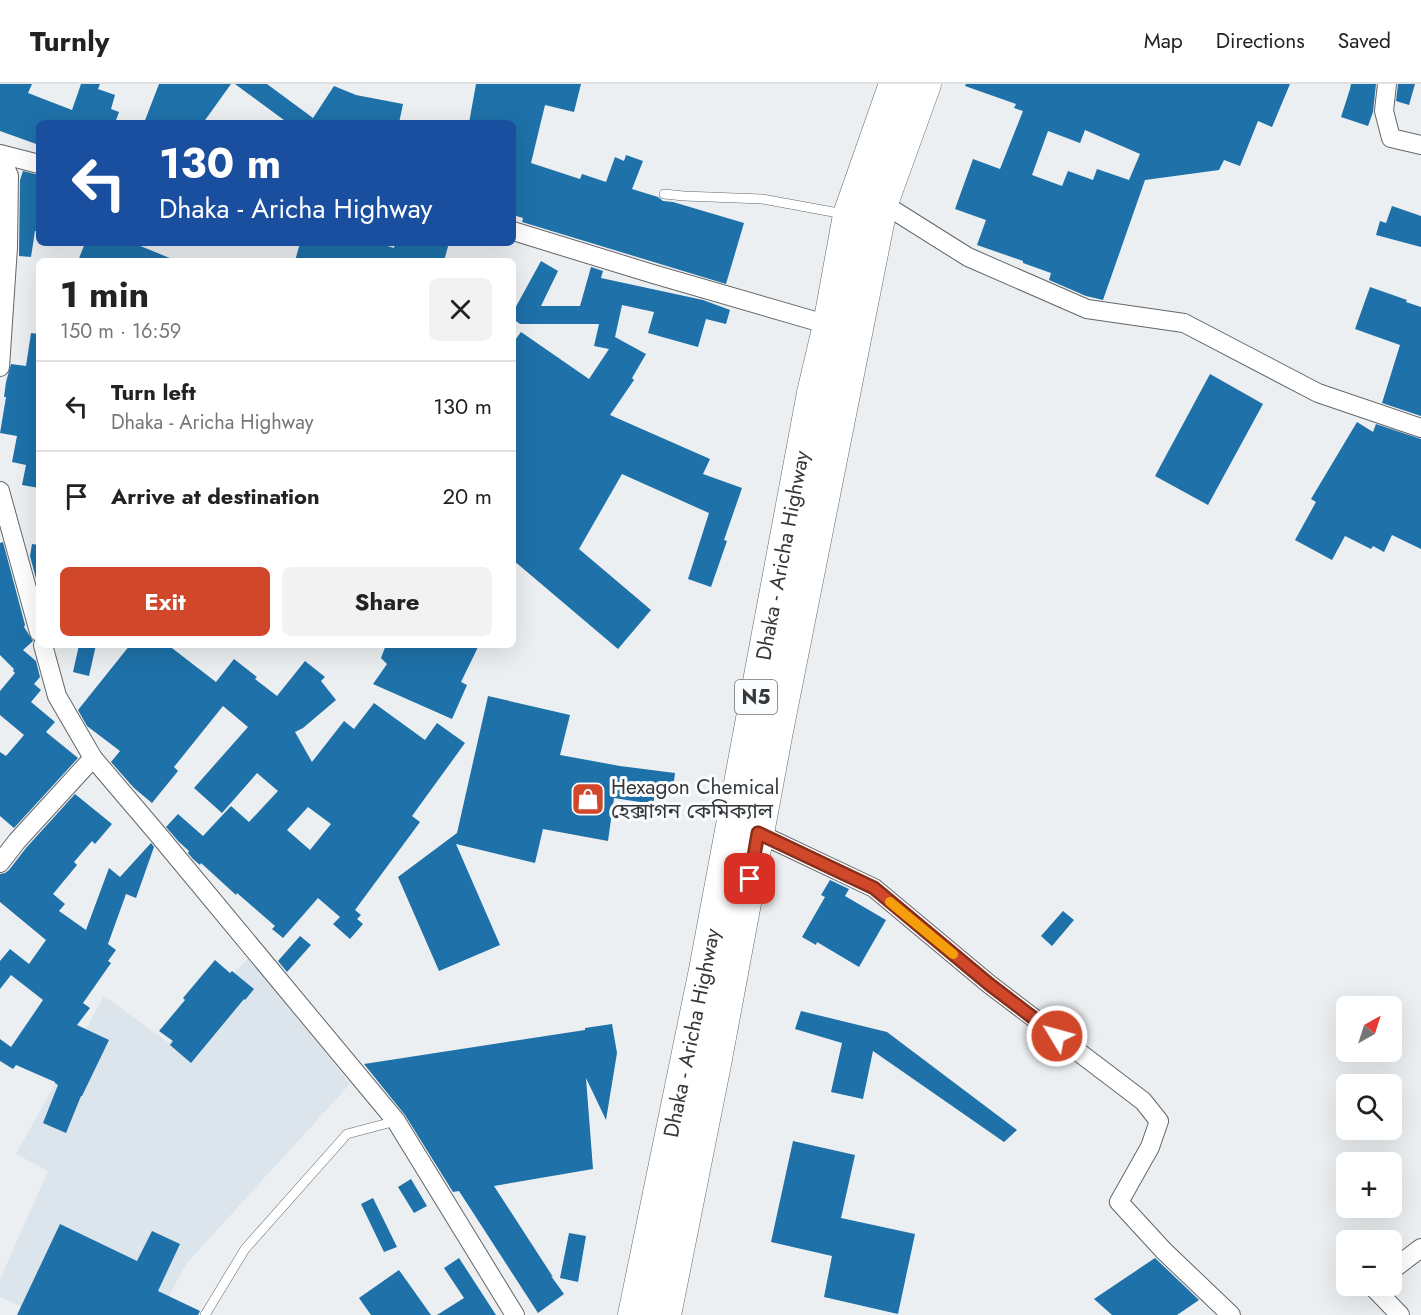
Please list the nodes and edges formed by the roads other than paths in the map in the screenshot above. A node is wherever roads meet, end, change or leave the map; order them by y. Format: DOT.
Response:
graph roads {
  1 [pos="896,84"];
  2 [pos="925,84"];
  3 [pos="1386,84"];
  4 [pos="1421,145"];
  5 [pos="0,155"];
  6 [pos="36,163"];
  7 [pos="664,194"];
  8 [pos="882,203"];
  9 [pos="849,215"];
  10 [pos="516,232"];
  11 [pos="829,325"];
  12 [pos="0,367"];
  13 [pos="1421,428"];
  14 [pos="0,491"];
  15 [pos="36,621"];
  16 [pos="44,648"];
  17 [pos="93,758"];
  18 [pos="758,833"];
  19 [pos="0,863"];
  20 [pos="396,1121"];
  21 [pos="1421,1248"];
  22 [pos="1402,1262"];
  23 [pos="1382,1296"];
  24 [pos="205,1315"];
  25 [pos="515,1315"];
  26 [pos="634,1315"];
  27 [pos="665,1315"];
  28 [pos="1231,1315"];
  29 [pos="1400,1315"];
  1 -- 9 [label="highway, Dhaka - Aricha Highway / N5"];
  2 -- 8 [label="highway, Dhaka - Aricha Highway / N5"];
  3 -- 4 [label="street"];
  5 -- 6 [label="street"];
  5 -- 12 [label="street"];
  7 -- 9 [label="lane"];
  8 -- 13 [label="street"];
  8 -- 18 [label="highway, Dhaka - Aricha Highway / N5"];
  9 -- 11 [label="highway, Dhaka - Aricha Highway / N5"];
  10 -- 11 [label="street"];
  11 -- 26 [label="highway, Dhaka - Aricha Highway / N5"];
  14 -- 15 [label="street"];
  16 -- 17 [label="street"];
  17 -- 19 [label="street"];
  17 -- 20 [label="street"];
  18 -- 27 [label="highway, Dhaka - Aricha Highway / N5"];
  18 -- 28 [label="street"];
  20 -- 24 [label="lane"];
  20 -- 25 [label="street"];
  21 -- 22 [label="street"];
  23 -- 29 [label="street"];
}
